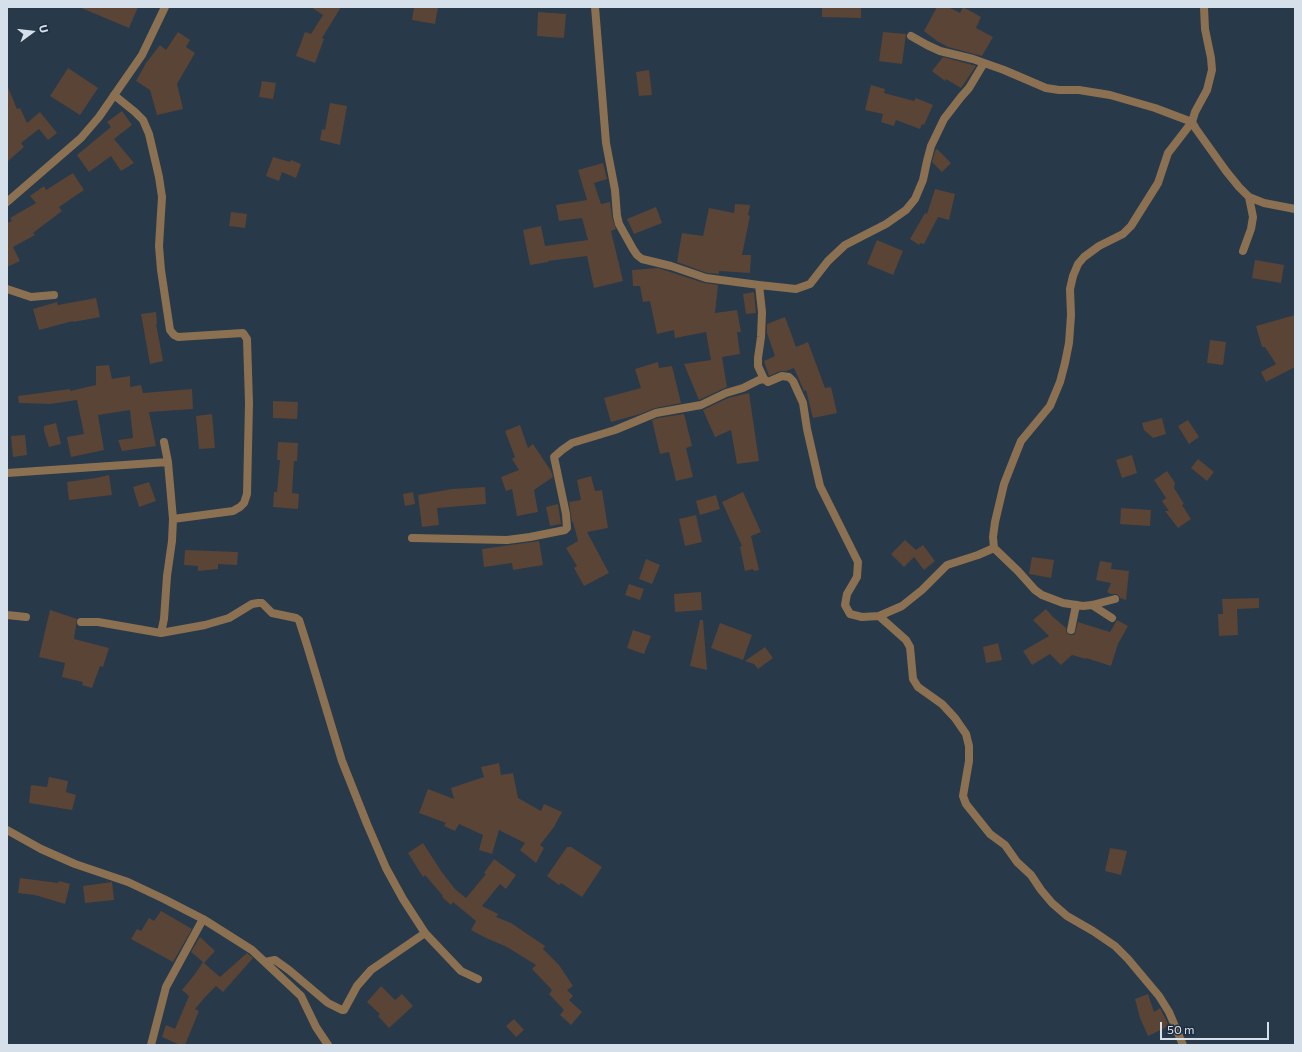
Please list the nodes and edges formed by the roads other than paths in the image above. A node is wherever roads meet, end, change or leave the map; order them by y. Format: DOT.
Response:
graph roads {
  1 [pos="165,7"];
  2 [pos="595,7"];
  3 [pos="1204,7"];
  4 [pos="911,36"];
  5 [pos="984,63"];
  6 [pos="114,95"];
  7 [pos="1192,122"];
  8 [pos="1249,197"];
  9 [pos="8,199"];
  10 [pos="1295,209"];
  11 [pos="1243,251"];
  12 [pos="759,285"];
  13 [pos="7,289"];
  14 [pos="54,295"];
  15 [pos="764,379"];
  16 [pos="164,442"];
  17 [pos="168,462"];
  18 [pos="7,473"];
  19 [pos="173,519"];
  20 [pos="412,538"];
  21 [pos="996,549"];
  22 [pos="1115,599"];
  23 [pos="1077,605"];
  24 [pos="1092,605"];
  25 [pos="7,615"];
  26 [pos="879,616"];
  27 [pos="26,617"];
  28 [pos="1112,618"];
  29 [pos="81,622"];
  30 [pos="1071,630"];
  31 [pos="161,633"];
  32 [pos="7,830"];
  33 [pos="203,919"];
  34 [pos="425,933"];
  35 [pos="265,962"];
  36 [pos="478,979"];
  37 [pos="151,1045"];
  38 [pos="328,1045"];
  39 [pos="1183,1045"];
  1 -- 6 [label="street"];
  2 -- 12 [label="street"];
  3 -- 7 [label="street"];
  4 -- 5 [label="street"];
  5 -- 7 [label="street"];
  5 -- 12 [label="street"];
  6 -- 9 [label="street"];
  6 -- 19 [label="street"];
  7 -- 8 [label="street"];
  7 -- 21 [label="street"];
  8 -- 10 [label="street"];
  8 -- 11 [label="street"];
  12 -- 15 [label="street"];
  13 -- 14 [label="street"];
  15 -- 20 [label="street"];
  15 -- 26 [label="street"];
  16 -- 17 [label="street"];
  17 -- 18 [label="street"];
  17 -- 19 [label="street"];
  19 -- 31 [label="street"];
  21 -- 23 [label="street"];
  21 -- 26 [label="street"];
  22 -- 24 [label="street"];
  23 -- 24 [label="street"];
  23 -- 30 [label="street"];
  24 -- 28 [label="street"];
  25 -- 27 [label="street"];
  26 -- 39 [label="street"];
  29 -- 31 [label="street"];
  31 -- 34 [label="street"];
  32 -- 33 [label="street"];
  33 -- 35 [label="street"];
  33 -- 37 [label="street"];
  34 -- 35 [label="street"];
  34 -- 36 [label="street"];
  35 -- 38 [label="street"];
}
